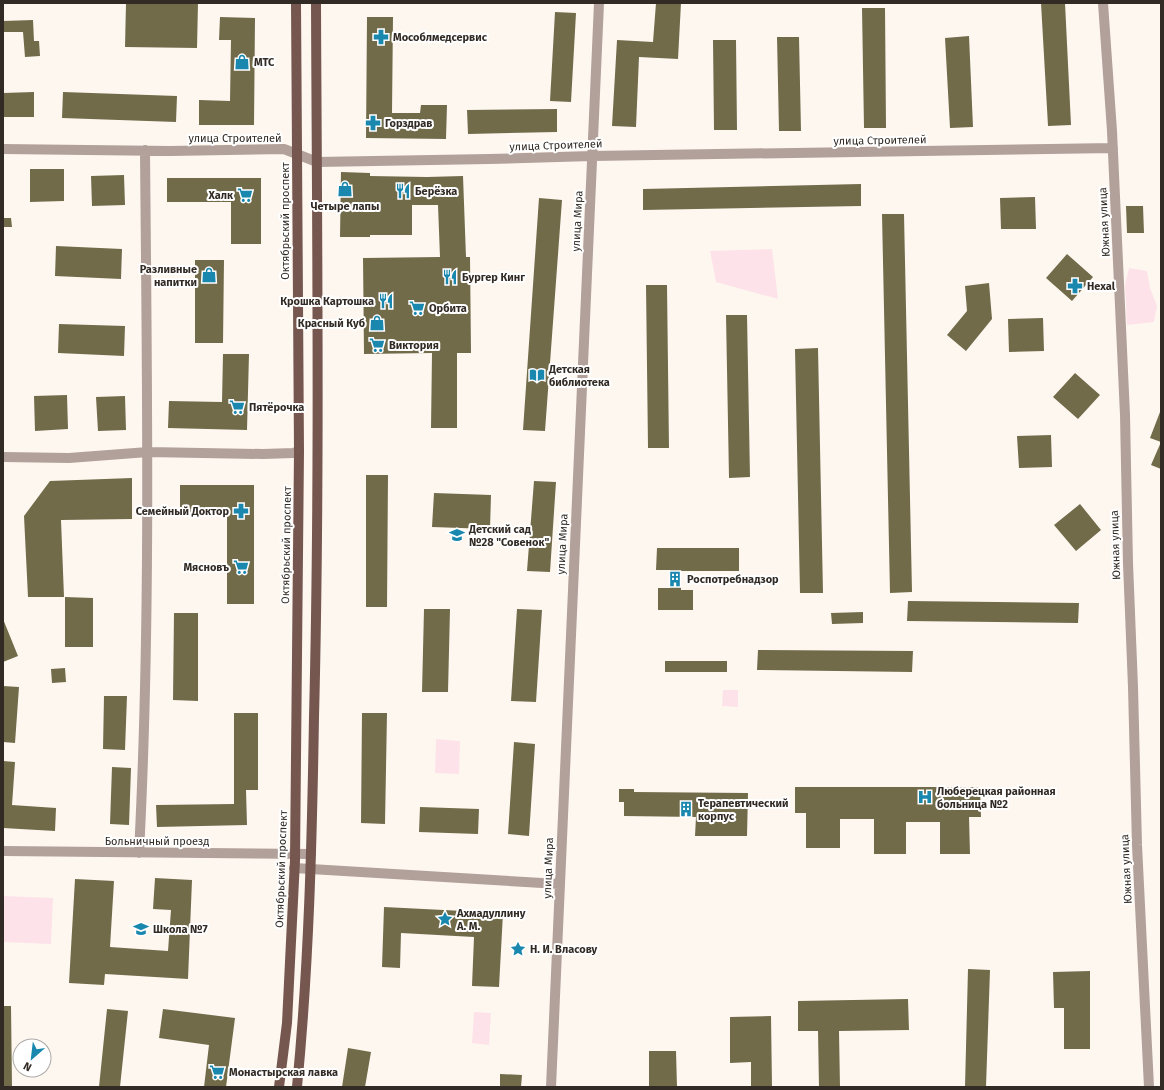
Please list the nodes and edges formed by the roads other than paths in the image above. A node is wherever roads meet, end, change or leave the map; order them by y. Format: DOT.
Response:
graph roads {
  1 [pos="296,3"];
  2 [pos="316,3"];
  3 [pos="599,3"];
  4 [pos="1103,3"];
  5 [pos="1113,148"];
  6 [pos="3,149"];
  7 [pos="145,150"];
  8 [pos="297,154"];
  9 [pos="592,156"];
  10 [pos="317,162"];
  11 [pos="299,451"];
  12 [pos="148,452"];
  13 [pos="3,457"];
  14 [pos="3,851"];
  15 [pos="139,853"];
  16 [pos="295,854"];
  17 [pos="311,854"];
  18 [pos="294,868"];
  19 [pos="310,868"];
  20 [pos="559,884"];
  21 [pos="279,1087"];
  22 [pos="297,1087"];
  23 [pos="551,1087"];
  24 [pos="1149,1087"];
  1 -- 8 [label="main road, Октябрьский проспект"];
  2 -- 10 [label="main road"];
  3 -- 9 [label="street, улица Мира"];
  4 -- 5 [label="street, Южная улица"];
  5 -- 9 [label="street, улица Строителей"];
  5 -- 24 [label="street, Южная улица"];
  6 -- 7 [label="street, улица Строителей"];
  7 -- 8 [label="street, улица Строителей"];
  7 -- 12 [label="street"];
  8 -- 10 [label="street, улица Строителей"];
  8 -- 11 [label="main road, Октябрьский проспект"];
  9 -- 10 [label="street, улица Строителей"];
  9 -- 20 [label="street, улица Мира"];
  10 -- 17 [label="main road"];
  11 -- 12 [label="street"];
  11 -- 16 [label="main road, Октябрьский проспект"];
  12 -- 13 [label="street"];
  12 -- 15 [label="street"];
  14 -- 15 [label="street, Больничный проезд"];
  15 -- 16 [label="street, Больничный проезд"];
  16 -- 17 [label="street, Больничный проезд"];
  16 -- 18 [label="main road, Октябрьский проспект"];
  17 -- 19 [label="main road"];
  18 -- 19 [label="street"];
  18 -- 21 [label="main road, Октябрьский проспект"];
  19 -- 20 [label="street"];
  19 -- 22 [label="main road"];
  20 -- 23 [label="street, улица Мира"];
}
